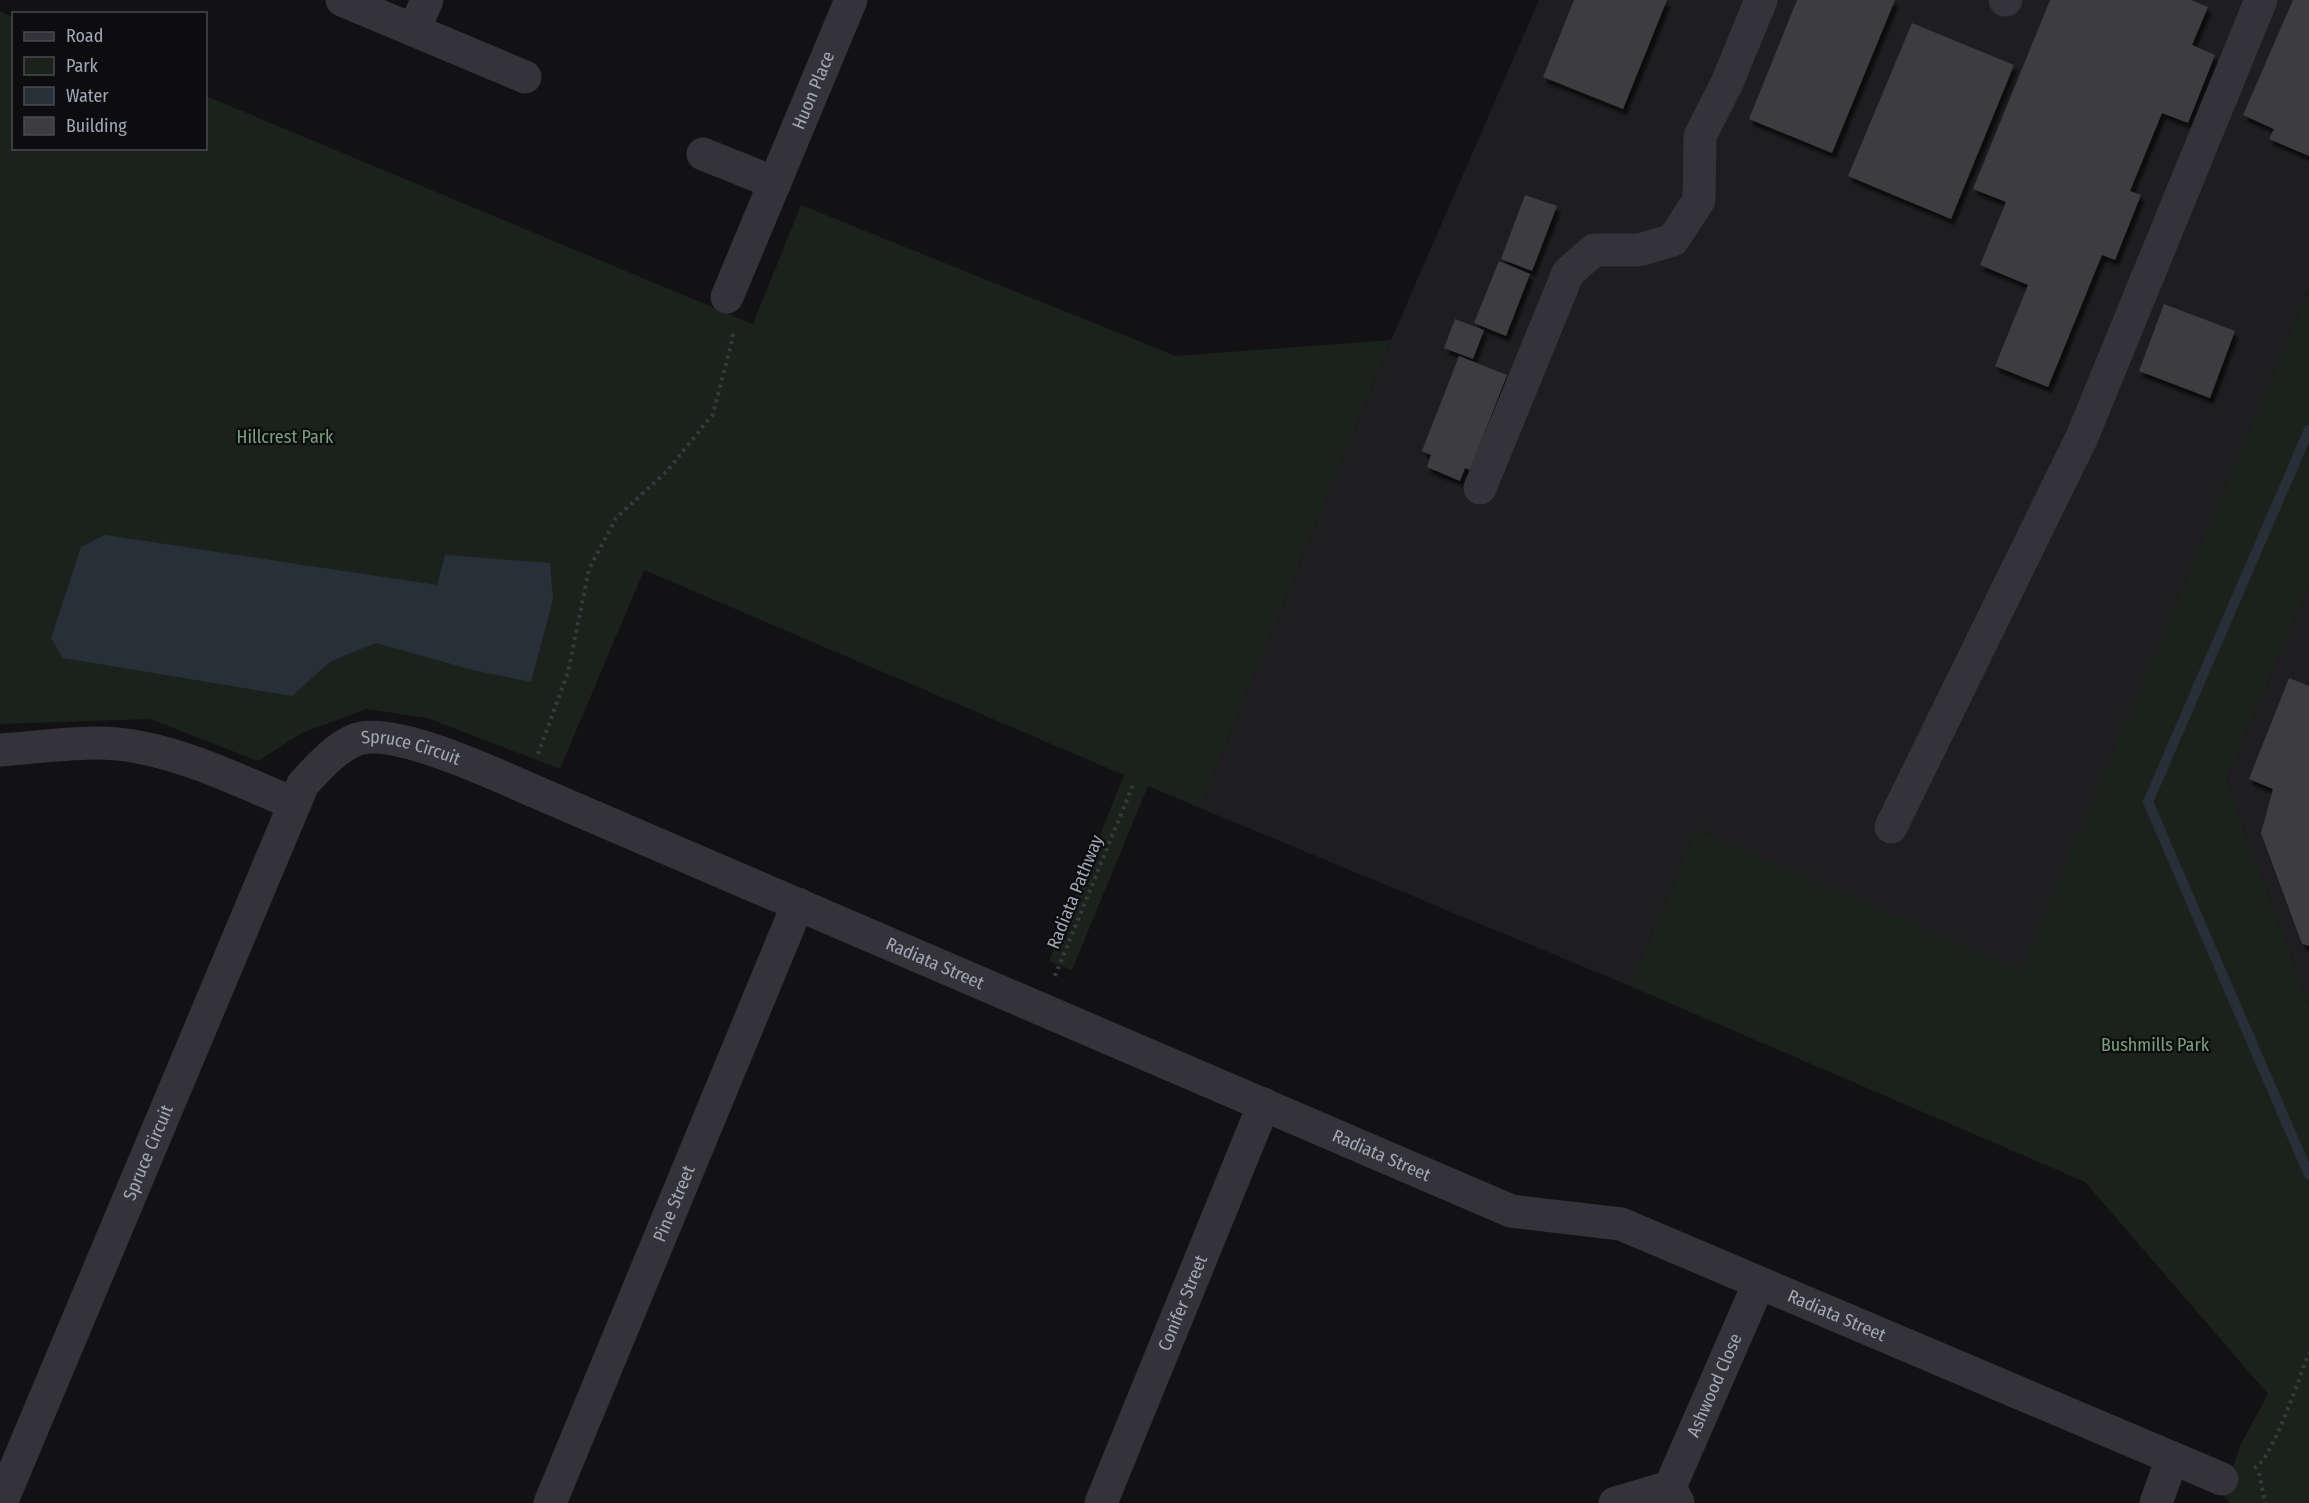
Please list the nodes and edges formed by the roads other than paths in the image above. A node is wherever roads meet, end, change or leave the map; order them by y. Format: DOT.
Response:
graph roads {
  1 [pos="342,0"];
  2 [pos="427,0"];
  3 [pos="851,0"];
  4 [pos="1761,0"];
  5 [pos="2261,0"];
  6 [pos="414,30"];
  7 [pos="525,77"];
  8 [pos="703,154"];
  9 [pos="775,183"];
  10 [pos="727,297"];
  11 [pos="1480,489"];
  12 [pos="0,750"];
  13 [pos="538,793"];
  14 [pos="295,804"];
  15 [pos="1891,827"];
  16 [pos="798,904"];
  17 [pos="1264,1104"];
  18 [pos="1759,1282"];
  19 [pos="2172,1458"];
  20 [pos="2222,1479"];
  21 [pos="1674,1495"];
  22 [pos="1,1503"];
  23 [pos="550,1503"];
  24 [pos="1101,1503"];
  25 [pos="1615,1503"];
  26 [pos="2156,1503"];
  1 -- 6 [label="street"];
  2 -- 6 [label="street"];
  3 -- 9 [label="street, Huon Place"];
  4 -- 11 [label="street"];
  5 -- 15 [label="street"];
  6 -- 7 [label="street"];
  8 -- 9 [label="street"];
  9 -- 10 [label="street, Huon Place"];
  12 -- 14 [label="street"];
  13 -- 14 [label="street, Spruce Circuit"];
  13 -- 16 [label="street, Radiata Street"];
  14 -- 22 [label="street, Spruce Circuit"];
  16 -- 17 [label="street, Radiata Street"];
  16 -- 23 [label="street, Pine Street"];
  17 -- 18 [label="street, Radiata Street"];
  17 -- 24 [label="street, Conifer Street"];
  18 -- 19 [label="street, Radiata Street"];
  18 -- 21 [label="street, Ashwood Close"];
  19 -- 20 [label="street, Radiata Street"];
  19 -- 26 [label="street"];
  21 -- 25 [label="street, Ashwood Close"];
}
